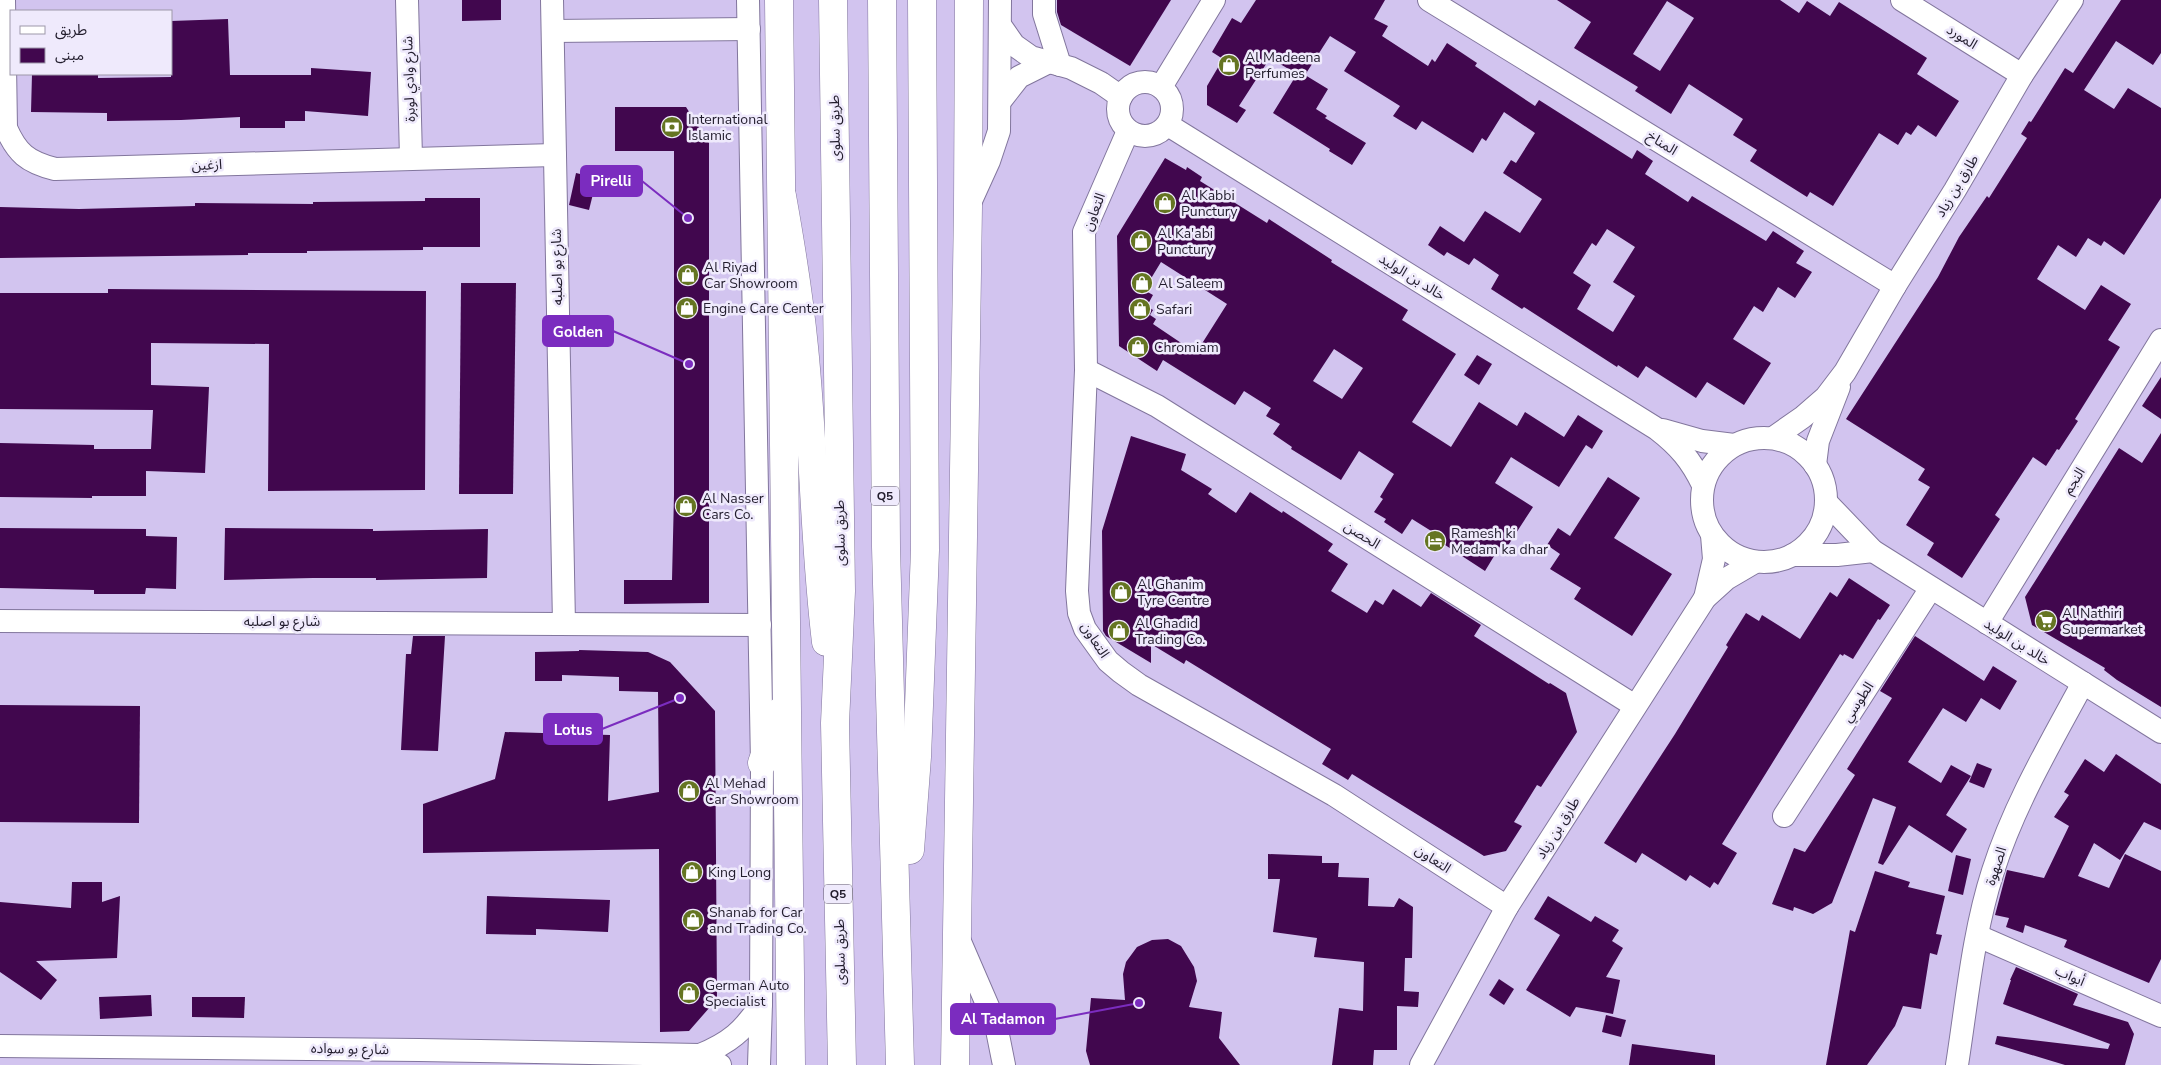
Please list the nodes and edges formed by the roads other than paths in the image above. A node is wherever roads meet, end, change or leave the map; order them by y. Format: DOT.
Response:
graph roads {
  1 [pos="4,0"];
  2 [pos="407,0"];
  3 [pos="552,0"];
  4 [pos="748,0"];
  5 [pos="779,0"];
  6 [pos="833,0"];
  7 [pos="882,0"];
  8 [pos="922,0"];
  9 [pos="969,0"];
  10 [pos="1000,0"];
  11 [pos="1044,0"];
  12 [pos="1214,0"];
  13 [pos="1430,0"];
  14 [pos="1902,0"];
  15 [pos="2072,0"];
  16 [pos="1000,25"];
  17 [pos="749,29"];
  18 [pos="553,31"];
  19 [pos="1054,64"];
  20 [pos="2022,75"];
  21 [pos="1161,86"];
  22 [pos="1120,97"];
  23 [pos="1001,100"];
  24 [pos="1168,125"];
  25 [pos="1128,130"];
  26 [pos="555,155"];
  27 [pos="411,158"];
  28 [pos="782,196"];
  29 [pos="968,206"];
  30 [pos="1895,286"];
  31 [pos="2161,340"];
  32 [pos="1086,370"];
  33 [pos="1845,372"];
  34 [pos="1657,429"];
  35 [pos="1772,438"];
  36 [pos="1734,445"];
  37 [pos="1815,465"];
  38 [pos="1703,485"];
  39 [pos="1826,502"];
  40 [pos="1712,535"];
  41 [pos="1873,551"];
  42 [pos="1793,555"];
  43 [pos="1755,562"];
  44 [pos="1931,588"];
  45 [pos="1705,598"];
  46 [pos="0,621"];
  47 [pos="1987,623"];
  48 [pos="564,624"];
  49 [pos="760,625"];
  50 [pos="2083,683"];
  51 [pos="787,696"];
  52 [pos="1635,706"];
  53 [pos="835,723"];
  54 [pos="2161,732"];
  55 [pos="762,763"];
  56 [pos="1784,816"];
  57 [pos="1507,907"];
  58 [pos="956,935"];
  59 [pos="1978,936"];
  60 [pos="899,991"];
  61 [pos="761,1004"];
  62 [pos="2161,1016"];
  63 [pos="0,1046"];
  64 [pos="700,1055"];
  65 [pos="574,1059"];
  66 [pos="720,1065"];
  67 [pos="759,1065"];
  68 [pos="791,1065"];
  69 [pos="842,1065"];
  70 [pos="900,1065"];
  71 [pos="955,1065"];
  72 [pos="1004,1065"];
  73 [pos="1422,1065"];
  74 [pos="1956,1065"];
  1 -- 27 [label="street, ازغين"];
  2 -- 27 [label="street, شارع وادي لوبرة"];
  3 -- 18 [label="street, شارع بو اصلبه"];
  4 -- 17 [label="street"];
  5 -- 28 [label="main road"];
  6 -- 53 [label="main road, طريق سلوى / Q5"];
  7 -- 60 [label="main road, Q5"];
  8 -- 60 [label="main road"];
  9 -- 29 [label="main road"];
  10 -- 16 [label="street"];
  11 -- 19 [label="street"];
  12 -- 21 [label="street"];
  13 -- 30 [label="street, المناخ"];
  14 -- 20 [label="street, المورد"];
  15 -- 20 [label="street, طارق بن زياد"];
  16 -- 19 [label="street"];
  16 -- 23 [label="street"];
  17 -- 18 [label="street"];
  17 -- 49 [label="street"];
  18 -- 26 [label="street, شارع بو اصلبه"];
  19 -- 22 [label="street"];
  19 -- 23 [label="street"];
  20 -- 30 [label="street, طارق بن زياد"];
  21 -- 22 [label="street"];
  21 -- 24 [label="street"];
  22 -- 25 [label="street"];
  23 -- 29 [label="street"];
  24 -- 25 [label="street"];
  24 -- 34 [label="street, خالد بن الوليد"];
  25 -- 32 [label="street, التعاون"];
  26 -- 27 [label="street, ازغين"];
  26 -- 48 [label="street, شارع بو اصلبه"];
  28 -- 51 [label="main road"];
  28 -- 53 [label="main road"];
  29 -- 58 [label="main road"];
  30 -- 33 [label="street, طارق بن زياد"];
  31 -- 47 [label="street, النجم"];
  32 -- 52 [label="street, الحصن"];
  32 -- 57 [label="street, التعاون"];
  33 -- 35 [label="street, طارق بن زياد"];
  33 -- 37 [label="street, طارق بن زياد"];
  34 -- 36 [label="street, خالد بن الوليد"];
  34 -- 38 [label="street, خالد بن الوليد"];
  35 -- 36 [label="street"];
  35 -- 37 [label="street"];
  36 -- 38 [label="street"];
  37 -- 39 [label="street"];
  38 -- 40 [label="street"];
  39 -- 41 [label="street, خالد بن الوليد"];
  39 -- 42 [label="street"];
  40 -- 43 [label="street"];
  40 -- 45 [label="street, طارق بن زياد"];
  41 -- 42 [label="street"];
  41 -- 44 [label="street, خالد بن الوليد"];
  42 -- 43 [label="street"];
  43 -- 45 [label="street, طارق بن زياد"];
  44 -- 47 [label="street, خالد بن الوليد"];
  44 -- 56 [label="street, الطوسي"];
  45 -- 52 [label="street, طارق بن زياد"];
  46 -- 48 [label="street, شارع بو اصلبه"];
  47 -- 50 [label="street, خالد بن الوليد"];
  48 -- 49 [label="street, شارع بو اصلبه"];
  49 -- 55 [label="street"];
  50 -- 54 [label="street, خالد بن الوليد"];
  50 -- 59 [label="street, الصهوة"];
  51 -- 55 [label="main road"];
  51 -- 68 [label="main road"];
  52 -- 57 [label="street, طارق بن زياد"];
  53 -- 69 [label="main road, طريق سلوى / Q5"];
  55 -- 61 [label="street"];
  57 -- 73 [label="street, طارق بن زياد"];
  58 -- 71 [label="main road"];
  58 -- 72 [label="street"];
  59 -- 62 [label="street, أبواب"];
  59 -- 74 [label="street, الصهوة"];
  60 -- 70 [label="main road, Q5"];
  61 -- 64 [label="street, شارع بو سواده"];
  61 -- 67 [label="street"];
  63 -- 65 [label="street, شارع بو سواده"];
  64 -- 65 [label="street, شارع بو سواده"];
  64 -- 66 [label="street, شارع بو سواده"];
}
